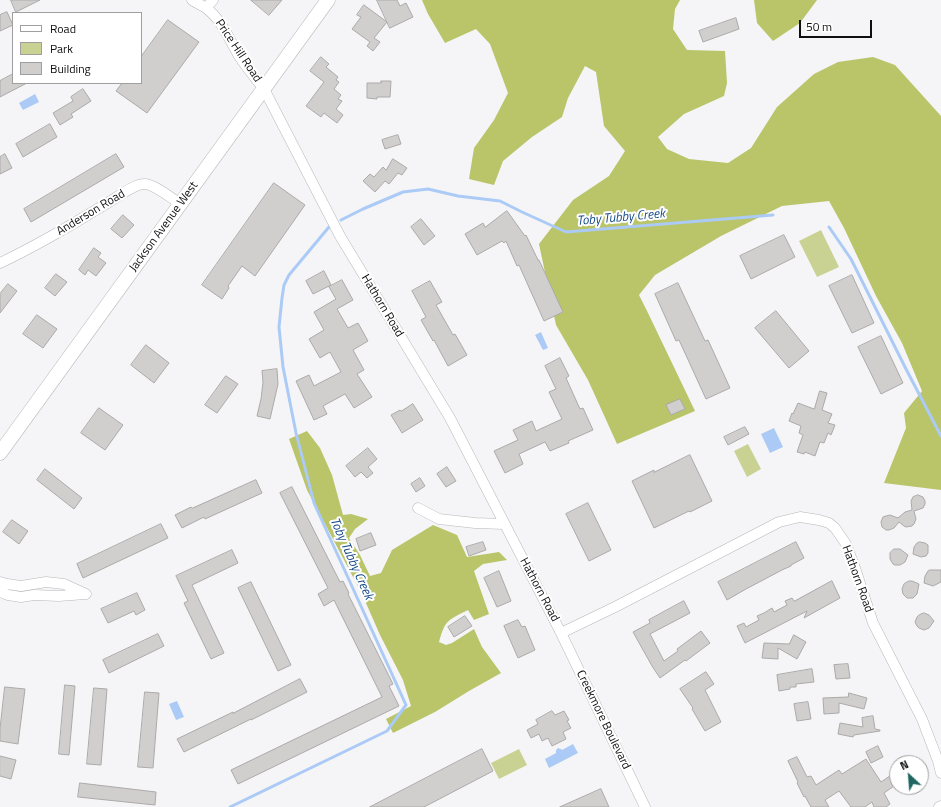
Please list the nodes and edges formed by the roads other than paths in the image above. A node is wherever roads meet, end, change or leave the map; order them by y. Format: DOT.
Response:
graph roads {
  1 [pos="192,0"];
  2 [pos="213,0"];
  3 [pos="328,0"];
  4 [pos="206,8"];
  5 [pos="264,89"];
  6 [pos="181,204"];
  7 [pos="0,263"];
  8 [pos="0,453"];
  9 [pos="418,508"];
  10 [pos="504,524"];
  11 [pos="0,582"];
  12 [pos="0,592"];
  13 [pos="562,633"];
  14 [pos="941,772"];
  15 [pos="645,807"];
  1 -- 4 [label="street, Price Hill Road"];
  2 -- 4 [label="street"];
  3 -- 5 [label="main road, Jackson Avenue West"];
  4 -- 5 [label="street, Price Hill Road"];
  5 -- 6 [label="main road, Jackson Avenue West"];
  5 -- 10 [label="street, Hathorn Road"];
  6 -- 7 [label="street, Anderson Road"];
  6 -- 8 [label="main road, Jackson Avenue West"];
  9 -- 10 [label="street"];
  10 -- 13 [label="street, Hathorn Road"];
  11 -- 12 [label="street"];
  13 -- 14 [label="street, Hathorn Road"];
  13 -- 15 [label="street, Creekmore Boulevard"];
}
